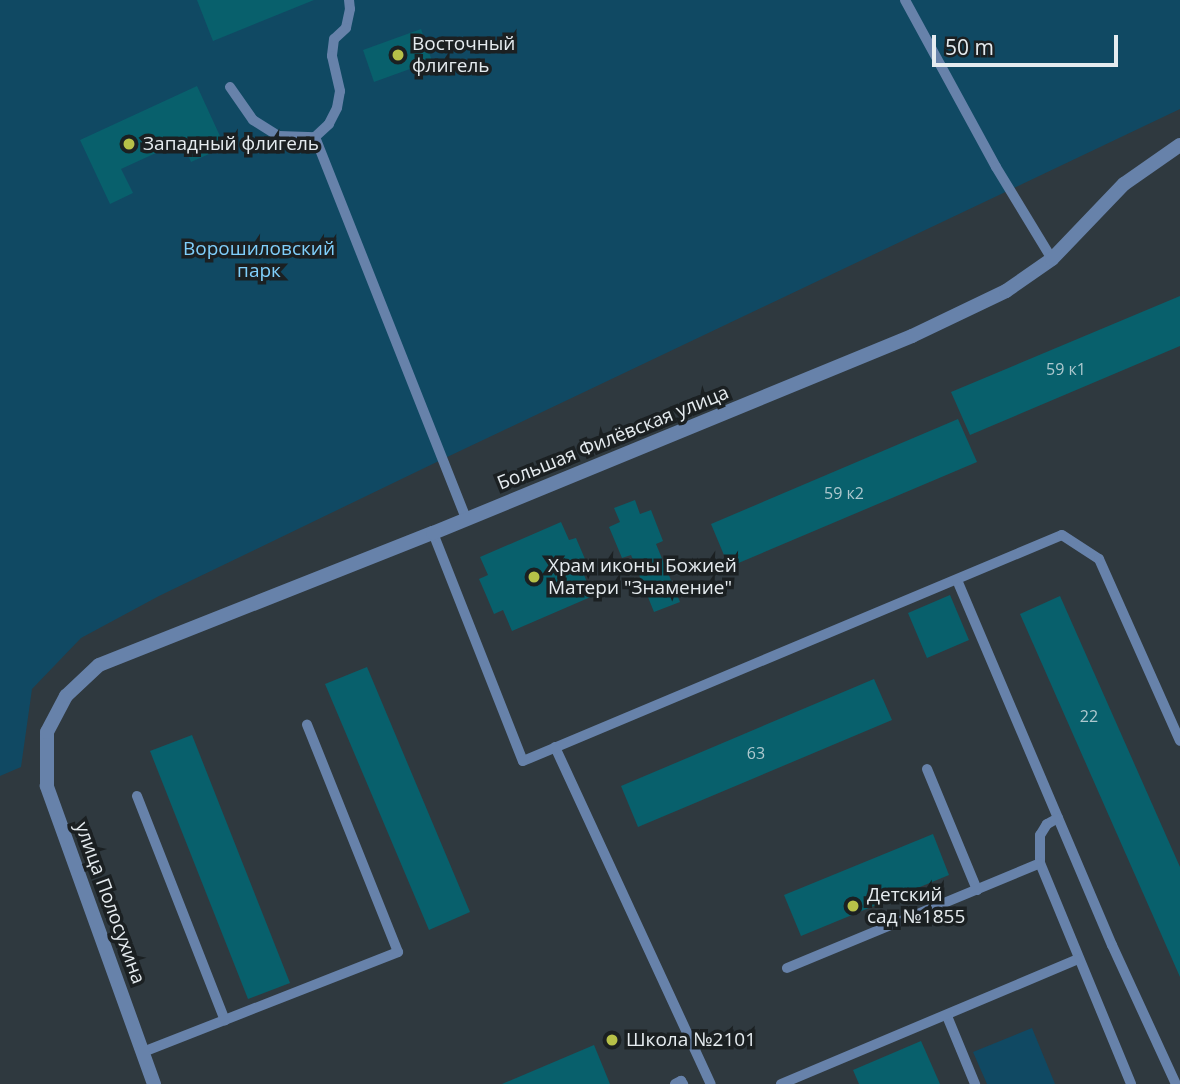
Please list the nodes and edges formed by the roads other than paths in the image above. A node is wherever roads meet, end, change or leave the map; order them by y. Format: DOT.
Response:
graph roads {
  1 [pos="349,0"];
  2 [pos="905,0"];
  3 [pos="230,87"];
  4 [pos="315,137"];
  5 [pos="1180,145"];
  6 [pos="1052,259"];
  7 [pos="466,519"];
  8 [pos="433,533"];
  9 [pos="957,580"];
  10 [pos="307,726"];
  11 [pos="47,732"];
  12 [pos="1180,741"];
  13 [pos="555,747"];
  14 [pos="927,769"];
  15 [pos="138,796"];
  16 [pos="1058,818"];
  17 [pos="1040,863"];
  18 [pos="977,890"];
  19 [pos="1078,959"];
  20 [pos="786,968"];
  21 [pos="947,1016"];
  22 [pos="225,1020"];
  23 [pos="143,1052"];
  24 [pos="808,1073"];
  25 [pos="154,1084"];
  26 [pos="675,1084"];
  27 [pos="683,1084"];
  28 [pos="711,1084"];
  29 [pos="781,1084"];
  30 [pos="813,1084"];
  31 [pos="975,1084"];
  32 [pos="1131,1084"];
  33 [pos="1176,1084"];
  1 -- 4 [label="lane"];
  2 -- 6 [label="lane"];
  3 -- 4 [label="lane"];
  4 -- 7 [label="lane"];
  5 -- 6 [label="street, Большая Филёвская улица"];
  6 -- 7 [label="street, Большая Филёвская улица"];
  7 -- 8 [label="street, Большая Филёвская улица"];
  8 -- 11 [label="street, Большая Филёвская улица"];
  8 -- 13 [label="lane"];
  9 -- 12 [label="lane"];
  9 -- 13 [label="lane"];
  9 -- 16 [label="lane"];
  10 -- 22 [label="lane"];
  11 -- 23 [label="street, улица Полосухина"];
  13 -- 28 [label="lane"];
  14 -- 18 [label="lane"];
  15 -- 22 [label="lane"];
  16 -- 17 [label="lane"];
  16 -- 33 [label="lane"];
  17 -- 18 [label="lane"];
  17 -- 19 [label="lane"];
  18 -- 20 [label="lane"];
  19 -- 21 [label="lane"];
  19 -- 32 [label="lane"];
  21 -- 24 [label="lane"];
  21 -- 31 [label="lane"];
  22 -- 23 [label="lane"];
  23 -- 25 [label="street, улица Полосухина"];
  24 -- 29 [label="lane"];
  24 -- 30 [label="lane"];
  26 -- 27 [label="lane"];
}
